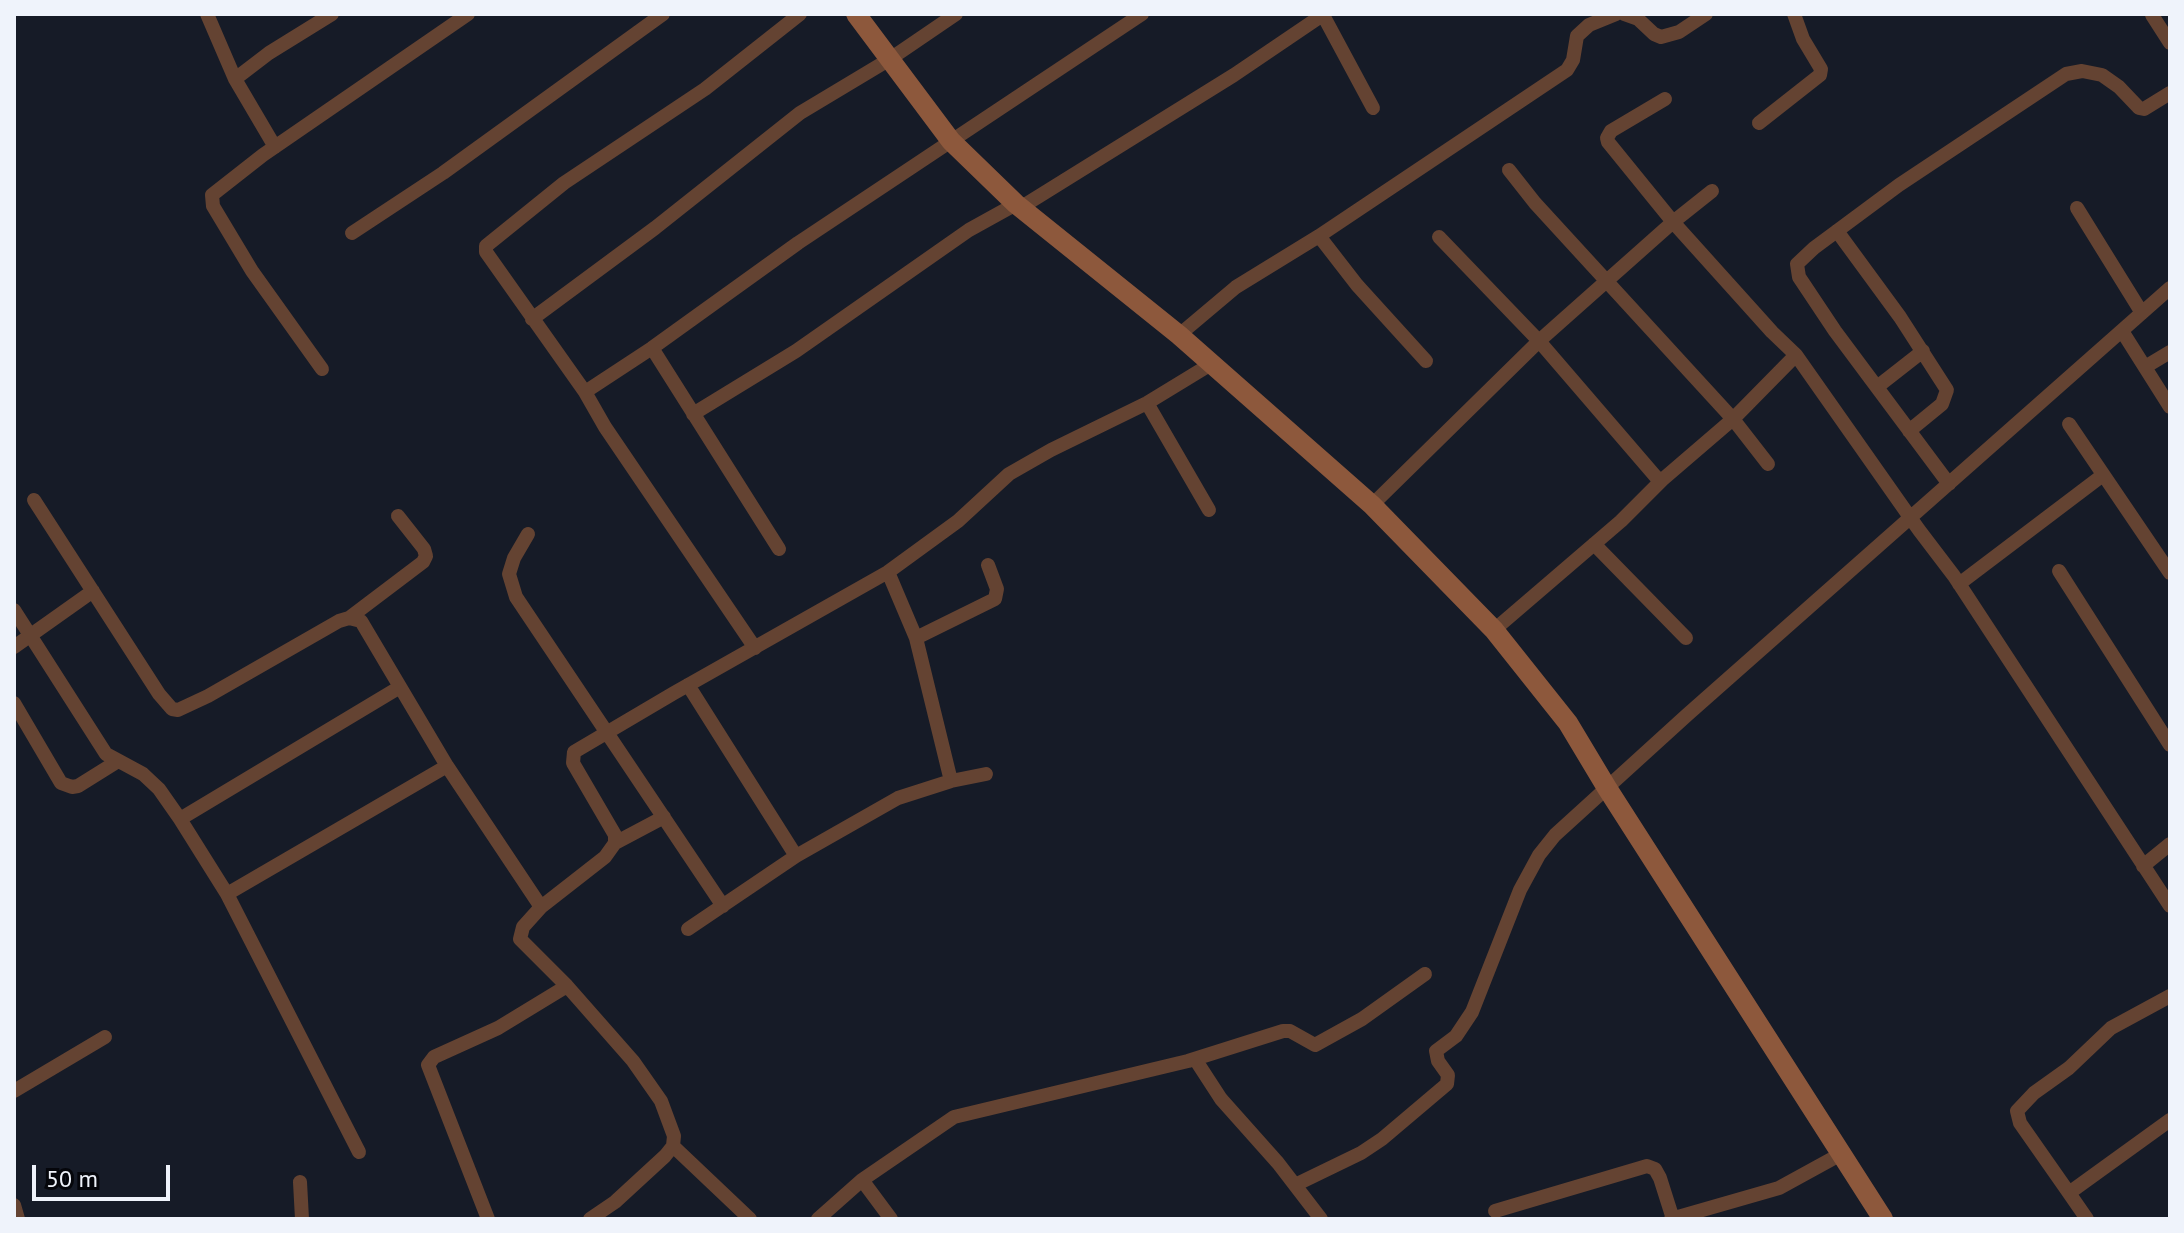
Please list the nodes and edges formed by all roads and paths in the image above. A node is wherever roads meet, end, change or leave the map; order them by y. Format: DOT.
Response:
graph roads {
  1 [pos="207,14"];
  2 [pos="332,14"];
  3 [pos="468,14"];
  4 [pos="663,14"];
  5 [pos="800,14"];
  6 [pos="856,14"];
  7 [pos="956,14"];
  8 [pos="1142,14"];
  9 [pos="1324,14"];
  10 [pos="1616,14"];
  11 [pos="1624,14"];
  12 [pos="1706,14"];
  13 [pos="1794,14"];
  14 [pos="2152,15"];
  15 [pos="2170,43"];
  16 [pos="890,59"];
  17 [pos="235,79"];
  18 [pos="2170,93"];
  19 [pos="1665,99"];
  20 [pos="1373,108"];
  21 [pos="1759,123"];
  22 [pos="951,141"];
  23 [pos="275,147"];
  24 [pos="1509,170"];
  25 [pos="1712,191"];
  26 [pos="1018,206"];
  27 [pos="2077,208"];
  28 [pos="1673,222"];
  29 [pos="1837,231"];
  30 [pos="352,233"];
  31 [pos="1319,236"];
  32 [pos="1439,237"];
  33 [pos="1605,283"];
  34 [pos="2170,288"];
  35 [pos="2142,313"];
  36 [pos="532,319"];
  37 [pos="1179,335"];
  38 [pos="2127,339"];
  39 [pos="1539,341"];
  40 [pos="652,348"];
  41 [pos="1923,351"];
  42 [pos="2170,352"];
  43 [pos="1796,355"];
  44 [pos="1426,361"];
  45 [pos="1211,364"];
  46 [pos="2145,367"];
  47 [pos="322,369"];
  48 [pos="1877,387"];
  49 [pos="585,392"];
  50 [pos="1147,403"];
  51 [pos="2170,407"];
  52 [pos="693,414"];
  53 [pos="1733,419"];
  54 [pos="2069,424"];
  55 [pos="1909,431"];
  56 [pos="1768,464"];
  57 [pos="2103,475"];
  58 [pos="1662,480"];
  59 [pos="1949,484"];
  60 [pos="34,500"];
  61 [pos="1372,505"];
  62 [pos="1209,510"];
  63 [pos="398,516"];
  64 [pos="1918,529"];
  65 [pos="528,534"];
  66 [pos="1594,544"];
  67 [pos="779,549"];
  68 [pos="988,565"];
  69 [pos="2059,571"];
  70 [pos="888,572"];
  71 [pos="2170,573"];
  72 [pos="1959,584"];
  73 [pos="93,591"];
  74 [pos="14,610"];
  75 [pos="349,618"];
  76 [pos="1494,630"];
  77 [pos="30,635"];
  78 [pos="916,638"];
  79 [pos="1686,638"];
  80 [pos="14,647"];
  81 [pos="755,648"];
  82 [pos="688,685"];
  83 [pos="400,687"];
  84 [pos="14,703"];
  85 [pos="609,733"];
  86 [pos="2170,745"];
  87 [pos="118,761"];
  88 [pos="447,766"];
  89 [pos="986,774"];
  90 [pos="951,781"];
  91 [pos="1607,788"];
  92 [pos="664,817"];
  93 [pos="180,819"];
  94 [pos="615,843"];
  95 [pos="2170,844"];
  96 [pos="796,856"];
  97 [pos="2143,866"];
  98 [pos="227,894"];
  99 [pos="723,906"];
  100 [pos="2170,906"];
  101 [pos="541,907"];
  102 [pos="688,929"];
  103 [pos="1425,974"];
  104 [pos="567,986"];
  105 [pos="2170,996"];
  106 [pos="105,1037"];
  107 [pos="1195,1059"];
  108 [pos="14,1091"];
  109 [pos="2170,1120"];
  110 [pos="673,1146"];
  111 [pos="359,1152"];
  112 [pos="1841,1154"];
  113 [pos="862,1180"];
  114 [pos="300,1182"];
  115 [pos="1295,1185"];
  116 [pos="2069,1193"];
  117 [pos="14,1205"];
  118 [pos="1495,1211"];
  119 [pos="18,1219"];
  120 [pos="302,1219"];
  121 [pos="488,1219"];
  122 [pos="590,1219"];
  123 [pos="750,1219"];
  124 [pos="818,1219"];
  125 [pos="891,1219"];
  126 [pos="1321,1219"];
  127 [pos="1672,1219"];
  128 [pos="1883,1219"];
  129 [pos="2087,1219"];
  1 -- 17 [label="street"];
  2 -- 17 [label="street"];
  3 -- 23 [label="street"];
  4 -- 30 [label="street"];
  5 -- 36 [label="street"];
  6 -- 16 [label="street"];
  7 -- 16 [label="street"];
  8 -- 22 [label="street"];
  9 -- 20 [label="street"];
  9 -- 26 [label="street"];
  10 -- 31 [label="street"];
  11 -- 12 [label="street"];
  13 -- 21 [label="street"];
  14 -- 15 [label="street"];
  16 -- 22 [label="street"];
  16 -- 36 [label="street"];
  17 -- 23 [label="street"];
  18 -- 29 [label="street"];
  19 -- 28 [label="street"];
  22 -- 26 [label="street"];
  22 -- 40 [label="street"];
  23 -- 47 [label="street"];
  24 -- 33 [label="street"];
  25 -- 28 [label="street"];
  26 -- 37 [label="street"];
  26 -- 52 [label="street"];
  27 -- 35 [label="street"];
  28 -- 33 [label="street"];
  28 -- 43 [label="street"];
  29 -- 41 [label="street"];
  29 -- 48 [label="street"];
  31 -- 37 [label="street"];
  31 -- 44 [label="street"];
  32 -- 39 [label="street"];
  33 -- 39 [label="street"];
  33 -- 53 [label="street"];
  34 -- 35 [label="street"];
  35 -- 38 [label="street"];
  36 -- 49 [label="street"];
  37 -- 45 [label="street"];
  38 -- 46 [label="street"];
  38 -- 59 [label="street"];
  39 -- 58 [label="street"];
  39 -- 61 [label="street"];
  40 -- 49 [label="street"];
  40 -- 52 [label="street"];
  41 -- 48 [label="street"];
  41 -- 55 [label="street"];
  42 -- 46 [label="street"];
  43 -- 53 [label="street"];
  43 -- 64 [label="street"];
  45 -- 50 [label="street"];
  45 -- 61 [label="street"];
  46 -- 51 [label="street"];
  48 -- 55 [label="street"];
  49 -- 81 [label="street"];
  50 -- 62 [label="street"];
  50 -- 70 [label="street"];
  52 -- 67 [label="street"];
  53 -- 56 [label="street"];
  53 -- 58 [label="street"];
  54 -- 57 [label="street"];
  55 -- 59 [label="street"];
  57 -- 71 [label="street"];
  57 -- 72 [label="street"];
  58 -- 66 [label="street"];
  59 -- 64 [label="street"];
  60 -- 73 [label="street"];
  61 -- 76 [label="street"];
  63 -- 75 [label="street"];
  64 -- 72 [label="street"];
  64 -- 91 [label="street"];
  65 -- 85 [label="street"];
  66 -- 76 [label="street"];
  66 -- 79 [label="street"];
  68 -- 78 [label="street"];
  69 -- 86 [label="street"];
  70 -- 78 [label="street"];
  70 -- 81 [label="street"];
  72 -- 97 [label="street"];
  73 -- 75 [label="street"];
  73 -- 77 [label="street"];
  74 -- 77 [label="street"];
  75 -- 83 [label="street"];
  76 -- 91 [label="street"];
  77 -- 80 [label="street"];
  77 -- 87 [label="street"];
  78 -- 90 [label="street"];
  81 -- 82 [label="street"];
  82 -- 85 [label="street"];
  82 -- 96 [label="street"];
  83 -- 88 [label="street"];
  83 -- 93 [label="street"];
  84 -- 87 [label="street"];
  85 -- 92 [label="street"];
  85 -- 94 [label="street"];
  87 -- 93 [label="street"];
  88 -- 98 [label="street"];
  88 -- 101 [label="street"];
  89 -- 90 [label="street"];
  90 -- 96 [label="street"];
  91 -- 112 [label="street"];
  91 -- 115 [label="street"];
  92 -- 94 [label="street"];
  92 -- 99 [label="street"];
  93 -- 98 [label="street"];
  94 -- 101 [label="street"];
  95 -- 97 [label="street"];
  96 -- 99 [label="street"];
  97 -- 100 [label="street"];
  98 -- 111 [label="street"];
  99 -- 102 [label="street"];
  101 -- 104 [label="street"];
  103 -- 107 [label="street"];
  104 -- 110 [label="street"];
  104 -- 121 [label="street"];
  105 -- 116 [label="street"];
  106 -- 108 [label="street"];
  107 -- 113 [label="street"];
  107 -- 115 [label="street"];
  109 -- 116 [label="street"];
  110 -- 122 [label="street"];
  110 -- 123 [label="street"];
  112 -- 127 [label="street"];
  112 -- 128 [label="street"];
  113 -- 124 [label="street"];
  113 -- 125 [label="street"];
  114 -- 120 [label="street"];
  115 -- 126 [label="street"];
  116 -- 129 [label="street"];
  117 -- 119 [label="street"];
  118 -- 127 [label="street"];
}
